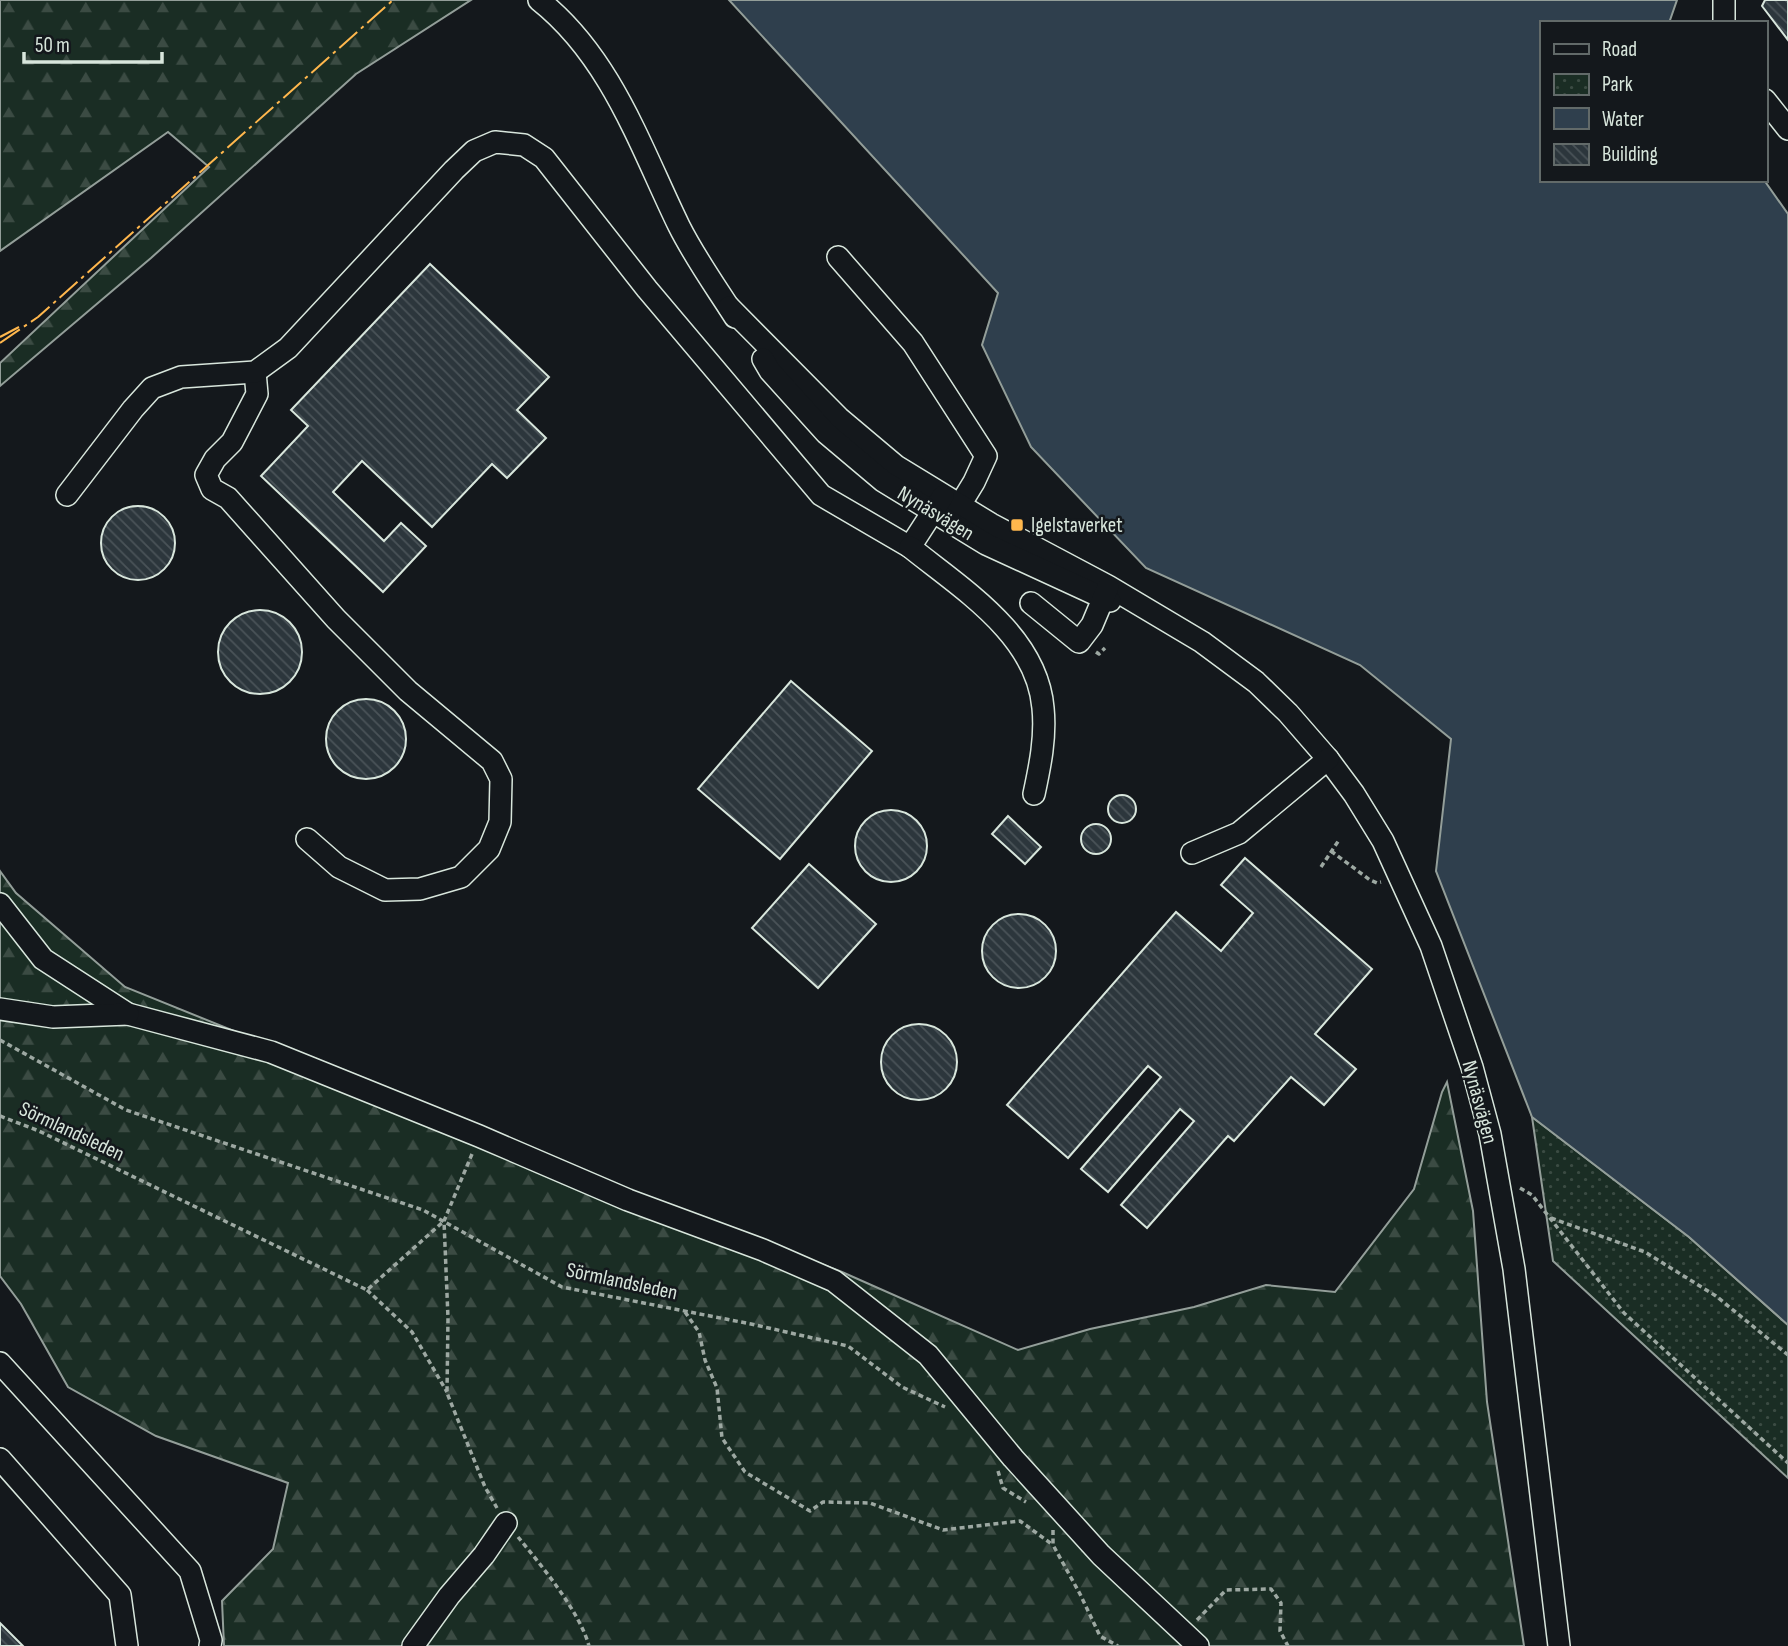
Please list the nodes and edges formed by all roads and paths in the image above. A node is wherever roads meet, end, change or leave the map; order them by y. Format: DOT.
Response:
graph roads {
  1 [pos="539,0"];
  2 [pos="1724,0"];
  3 [pos="1724,21"];
  4 [pos="1767,103"];
  5 [pos="1788,129"];
  6 [pos="838,257"];
  7 [pos="255,372"];
  8 [pos="67,495"];
  9 [pos="946,509"];
  10 [pos="910,547"];
  11 [pos="1106,592"];
  12 [pos="1031,603"];
  13 [pos="1105,648"];
  14 [pos="1097,652"];
  15 [pos="1328,759"];
  16 [pos="1034,794"];
  17 [pos="307,839"];
  18 [pos="1339,840"];
  19 [pos="1331,852"];
  20 [pos="1192,853"];
  21 [pos="1321,867"];
  22 [pos="1400,874"];
  23 [pos="0,904"];
  24 [pos="0,1009"];
  25 [pos="128,1014"];
  26 [pos="0,1040"];
  27 [pos="0,1116"];
  28 [pos="479,1136"];
  29 [pos="1516,1185"];
  30 [pos="1549,1217"];
  31 [pos="444,1221"];
  32 [pos="367,1290"];
  33 [pos="684,1311"];
  34 [pos="1788,1355"];
  35 [pos="0,1363"];
  36 [pos="447,1393"];
  37 [pos="953,1411"];
  38 [pos="0,1459"];
  39 [pos="1788,1462"];
  40 [pos="997,1469"];
  41 [pos="1033,1507"];
  42 [pos="1052,1519"];
  43 [pos="506,1522"];
  44 [pos="1053,1545"];
  45 [pos="1191,1640"];
  46 [pos="127,1646"];
  47 [pos="210,1646"];
  48 [pos="413,1646"];
  49 [pos="589,1646"];
  50 [pos="1118,1646"];
  51 [pos="1287,1646"];
  52 [pos="1559,1646"];
  1 -- 9 [label="street, Nynäsvägen"];
  2 -- 3 [label="street"];
  4 -- 5 [label="street"];
  6 -- 9 [label="street"];
  7 -- 8 [label="street"];
  7 -- 10 [label="street"];
  7 -- 17 [label="street"];
  9 -- 10 [label="street"];
  9 -- 11 [label="street, Nynäsvägen"];
  10 -- 16 [label="street"];
  11 -- 12 [label="street"];
  11 -- 15 [label="street, Nynäsvägen"];
  13 -- 14 [label="path"];
  15 -- 20 [label="street"];
  15 -- 22 [label="street, Nynäsvägen"];
  18 -- 19 [label="path"];
  19 -- 21 [label="path"];
  19 -- 22 [label="path"];
  22 -- 52 [label="street, Nynäsvägen"];
  23 -- 25 [label="street"];
  24 -- 25 [label="street"];
  25 -- 28 [label="street"];
  26 -- 31 [label="path, Sörmlandsleden"];
  27 -- 32 [label="path, Sörmlandsleden"];
  28 -- 31 [label="path"];
  28 -- 45 [label="street"];
  29 -- 30 [label="path"];
  30 -- 34 [label="path"];
  30 -- 39 [label="path"];
  31 -- 32 [label="path"];
  31 -- 33 [label="path, Sörmlandsleden"];
  31 -- 36 [label="path"];
  32 -- 36 [label="path, Sörmlandsleden"];
  33 -- 37 [label="path, Sörmlandsleden"];
  33 -- 44 [label="path"];
  35 -- 47 [label="street"];
  36 -- 43 [label="path"];
  38 -- 46 [label="street"];
  40 -- 41 [label="path"];
  42 -- 44 [label="path"];
  43 -- 48 [label="street"];
  43 -- 49 [label="path"];
  44 -- 50 [label="path"];
  45 -- 51 [label="path"];
}
